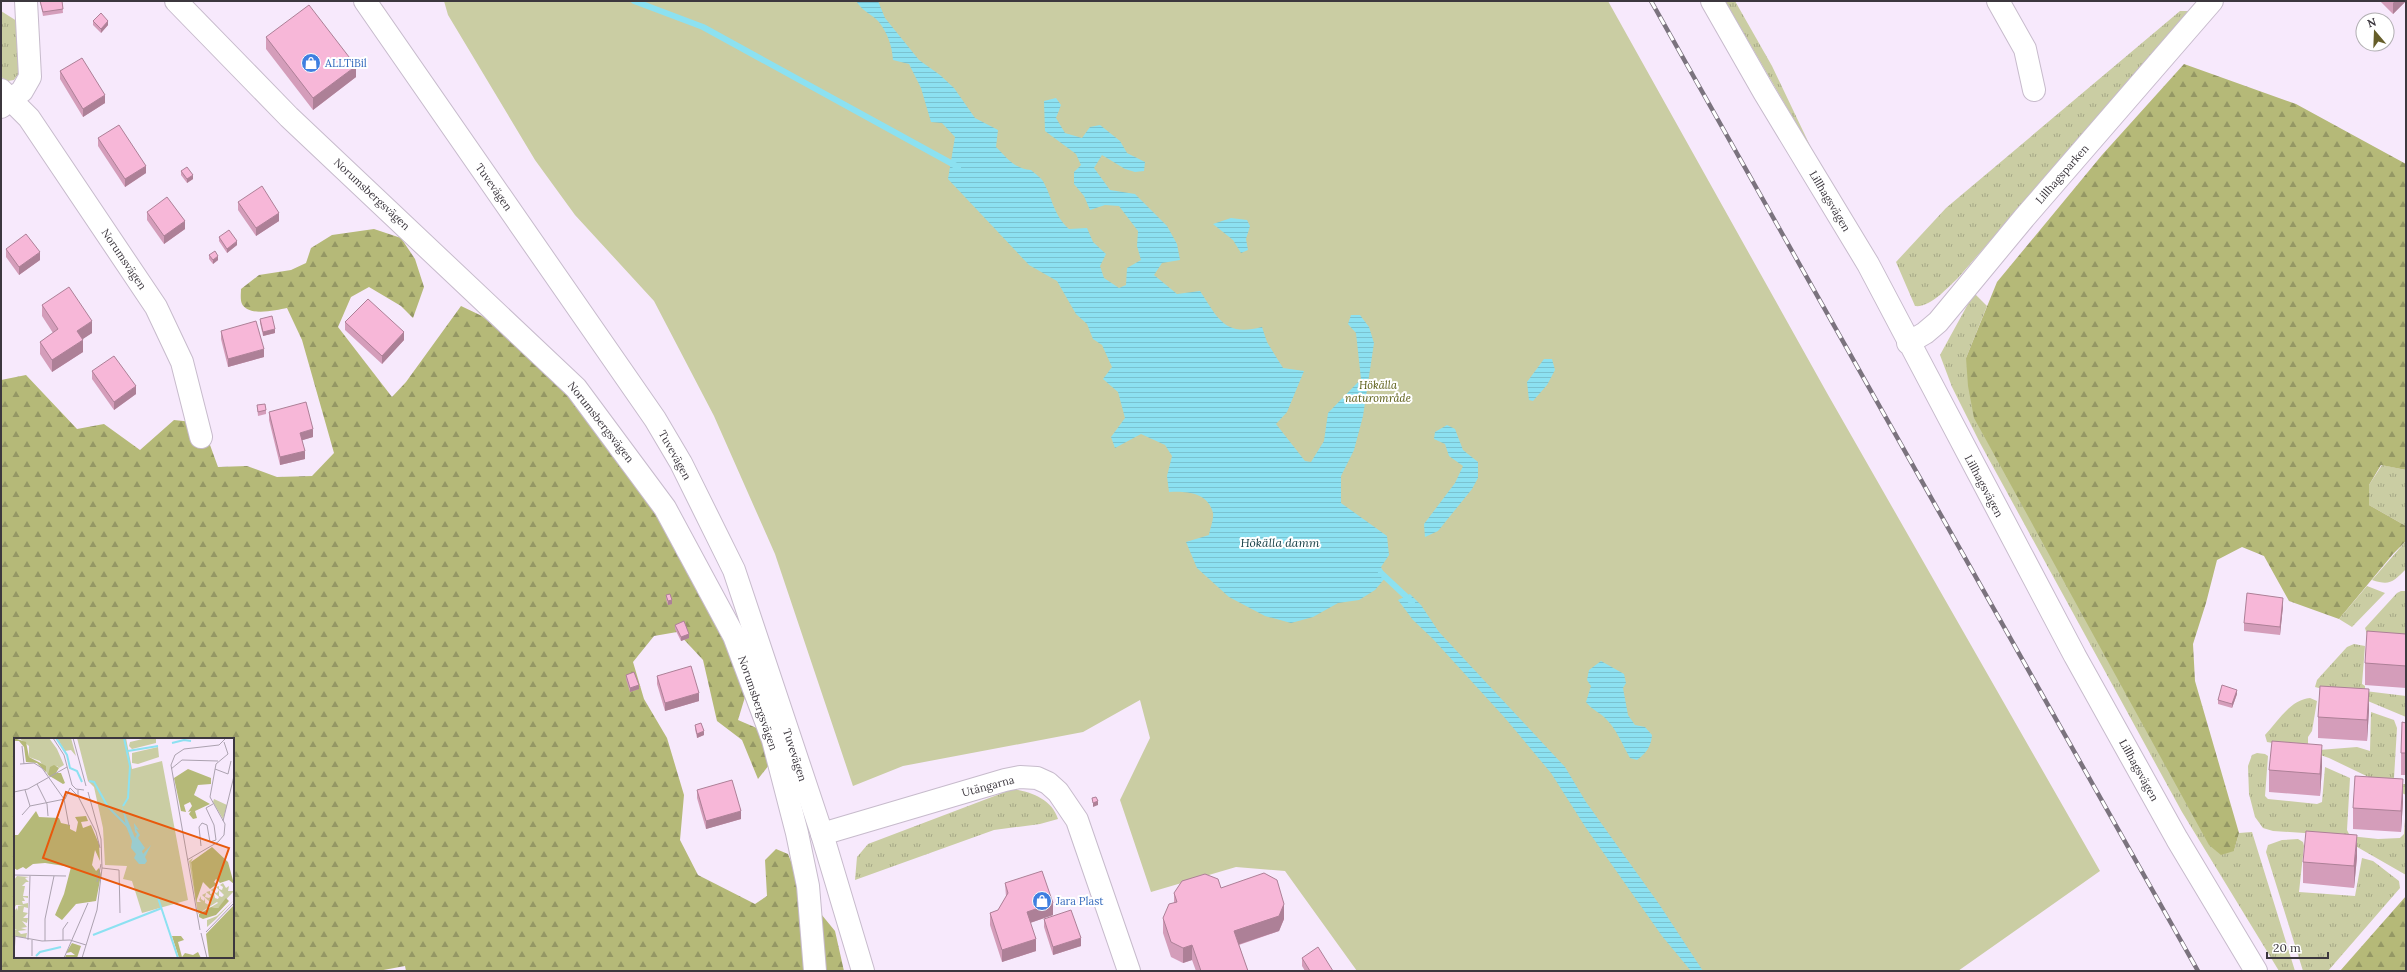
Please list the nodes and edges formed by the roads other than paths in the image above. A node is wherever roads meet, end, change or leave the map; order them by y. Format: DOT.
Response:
graph roads {
  1 [pos="26,1"];
  2 [pos="176,1"];
  3 [pos="365,1"];
  4 [pos="1712,1"];
  5 [pos="1998,1"];
  6 [pos="2212,1"];
  7 [pos="2034,90"];
  8 [pos="5,99"];
  9 [pos="1908,343"];
  10 [pos="201,437"];
  11 [pos="822,834"];
  12 [pos="815,971"];
  13 [pos="862,971"];
  14 [pos="1130,971"];
  15 [pos="2256,971"];
  1 -- 8 [label="street, Norumsvägen"];
  2 -- 12 [label="street, Norumsbergsvägen"];
  3 -- 11 [label="street, Tuvevägen"];
  4 -- 9 [label="street, Lillhagsvägen"];
  5 -- 7 [label="street"];
  6 -- 9 [label="street, Lillhagsparken"];
  8 -- 10 [label="street, Norumsvägen"];
  9 -- 15 [label="street, Lillhagsvägen"];
  11 -- 13 [label="street, Tuvevägen"];
  11 -- 14 [label="street, Utängarna"];
}
